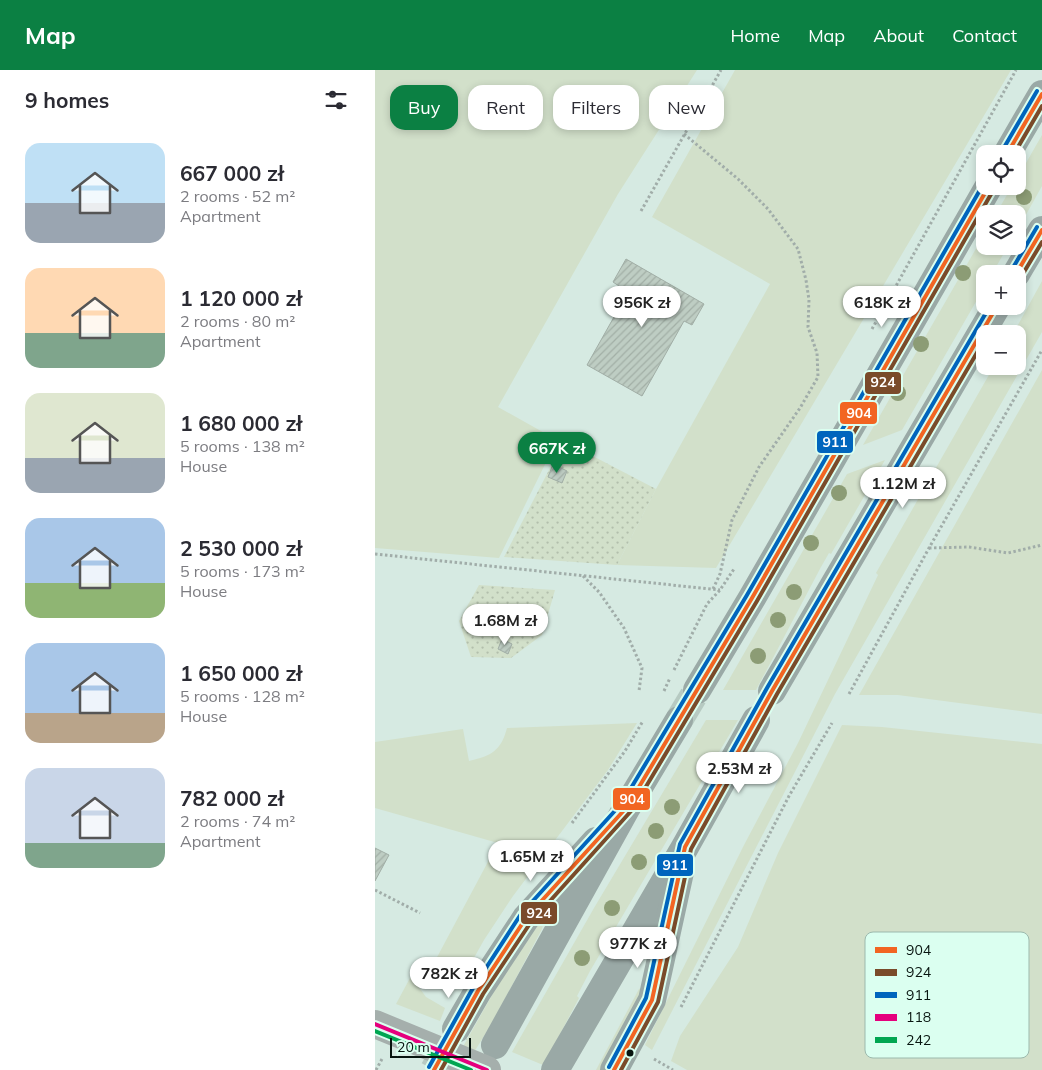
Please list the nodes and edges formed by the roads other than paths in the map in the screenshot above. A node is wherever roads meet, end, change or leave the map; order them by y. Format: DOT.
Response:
graph roads {
  1 [pos="1042,94"];
  2 [pos="1012,145"];
  3 [pos="984,195"];
  4 [pos="1042,230"];
  5 [pos="1021,265"];
  6 [pos="992,315"];
  7 [pos="697,690"];
  8 [pos="772,690"];
  9 [pos="679,720"];
  10 [pos="755,720"];
  11 [pos="627,807"];
  12 [pos="685,847"];
  13 [pos="375,1024"];
  14 [pos="457,1029"];
  15 [pos="491,1058"];
  16 [pos="555,1070"];
  17 [pos="615,1070"];
  1 -- 2 [label="main road"];
  3 -- 7 [label="main road"];
  4 -- 5 [label="main road"];
  6 -- 8 [label="main road"];
  9 -- 11 [label="main road"];
  10 -- 12 [label="main road"];
  11 -- 14 [label="main road"];
  11 -- 15 [label="main road"];
  12 -- 16 [label="main road"];
  12 -- 17 [label="main road"];
  13 -- 15 [label="street, bridge"];
}
